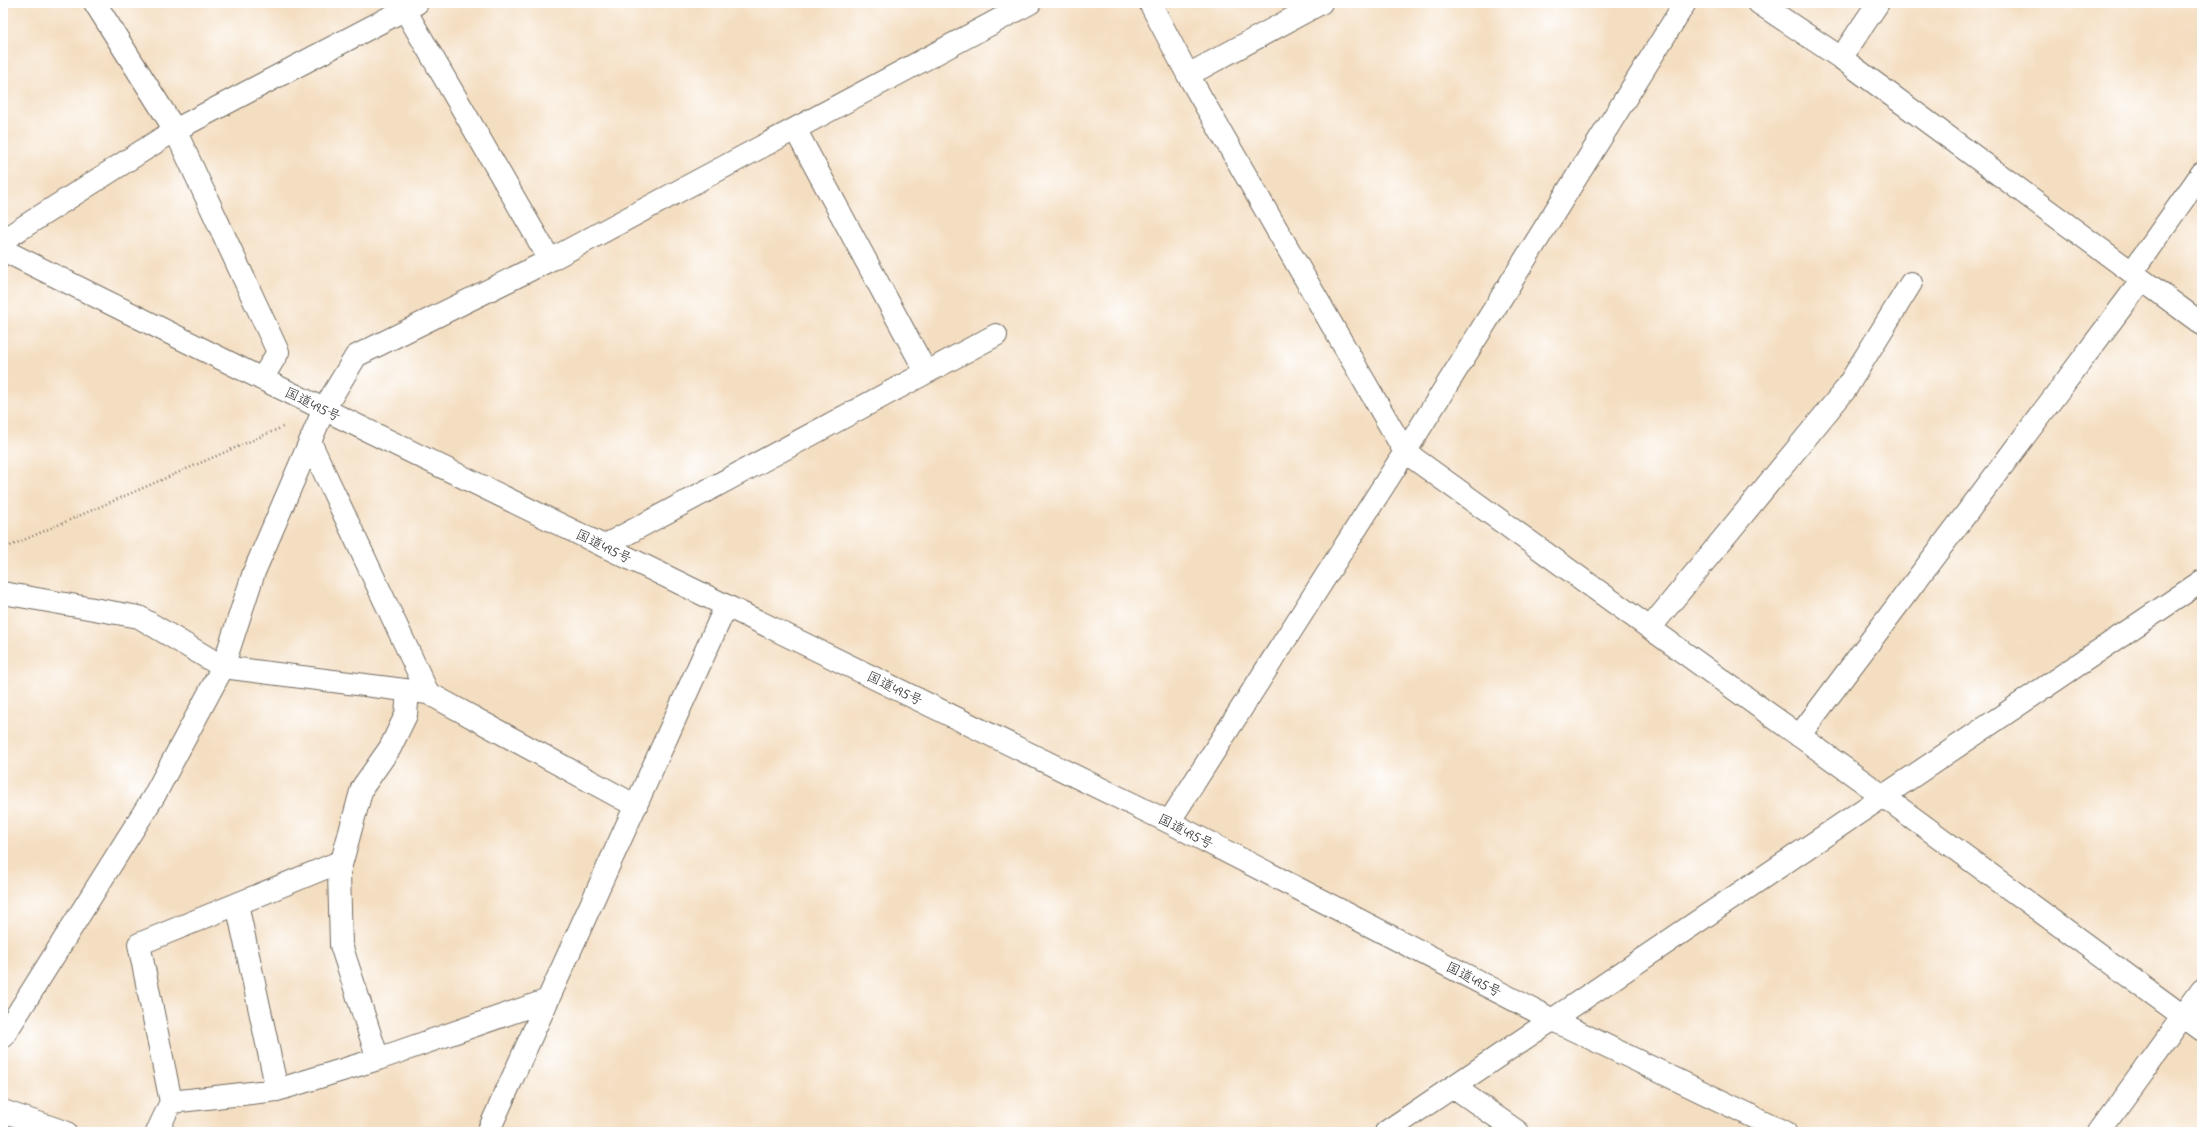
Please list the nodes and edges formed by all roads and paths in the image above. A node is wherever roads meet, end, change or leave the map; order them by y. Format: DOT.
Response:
graph roads {
  1 [pos="95,3"];
  2 [pos="1030,3"];
  3 [pos="1150,3"];
  4 [pos="1321,3"];
  5 [pos="1685,3"];
  6 [pos="1759,3"];
  7 [pos="1878,3"];
  8 [pos="408,5"];
  9 [pos="1841,58"];
  10 [pos="1188,75"];
  11 [pos="795,129"];
  12 [pos="175,130"];
  13 [pos="2202,174"];
  14 [pos="3,240"];
  15 [pos="3,250"];
  16 [pos="550,260"];
  17 [pos="2137,276"];
  18 [pos="1911,283"];
  19 [pos="2202,324"];
  20 [pos="996,335"];
  21 [pos="926,372"];
  22 [pos="262,379"];
  23 [pos="324,409"];
  24 [pos="310,442"];
  25 [pos="1405,452"];
  26 [pos="604,546"];
  27 [pos="3,549"];
  28 [pos="2202,581"];
  29 [pos="3,593"];
  30 [pos="726,606"];
  31 [pos="1650,628"];
  32 [pos="223,666"];
  33 [pos="418,692"];
  34 [pos="1799,736"];
  35 [pos="1883,796"];
  36 [pos="636,806"];
  37 [pos="1170,822"];
  38 [pos="342,861"];
  39 [pos="237,904"];
  40 [pos="2202,990"];
  41 [pos="548,1000"];
  42 [pos="2182,1017"];
  43 [pos="1553,1020"];
  44 [pos="2202,1030"];
  45 [pos="3,1037"];
  46 [pos="378,1059"];
  47 [pos="1454,1087"];
  48 [pos="277,1090"];
  49 [pos="171,1102"];
  50 [pos="3,1111"];
  51 [pos="65,1132"];
  52 [pos="157,1132"];
  53 [pos="488,1132"];
  54 [pos="1386,1132"];
  55 [pos="1518,1132"];
  56 [pos="1785,1132"];
  57 [pos="2099,1132"];
  1 -- 12 [label="main road"];
  2 -- 11 [label="main road"];
  3 -- 10 [label="main road"];
  4 -- 10 [label="main road"];
  5 -- 25 [label="main road"];
  6 -- 9 [label="main road"];
  7 -- 9 [label="main road"];
  8 -- 12 [label="main road"];
  8 -- 16 [label="main road"];
  9 -- 17 [label="main road"];
  10 -- 25 [label="main road"];
  11 -- 16 [label="main road"];
  11 -- 21 [label="main road"];
  12 -- 14 [label="main road"];
  12 -- 22 [label="main road"];
  13 -- 17 [label="main road"];
  15 -- 22 [label="main road, 国道495号"];
  16 -- 23 [label="main road"];
  17 -- 19 [label="main road"];
  17 -- 34 [label="main road"];
  18 -- 31 [label="main road"];
  20 -- 21 [label="main road"];
  21 -- 26 [label="main road"];
  22 -- 23 [label="main road, 国道495号"];
  23 -- 24 [label="main road"];
  23 -- 26 [label="main road, 国道495号"];
  23 -- 27 [label="path"];
  24 -- 32 [label="main road"];
  24 -- 33 [label="main road"];
  25 -- 31 [label="main road"];
  25 -- 37 [label="main road"];
  26 -- 30 [label="main road, 国道495号"];
  28 -- 35 [label="main road"];
  29 -- 32 [label="main road"];
  30 -- 36 [label="main road"];
  30 -- 37 [label="main road, 国道495号"];
  31 -- 34 [label="main road"];
  32 -- 33 [label="main road"];
  32 -- 45 [label="main road"];
  33 -- 36 [label="main road"];
  33 -- 38 [label="main road"];
  34 -- 35 [label="main road"];
  35 -- 42 [label="main road"];
  35 -- 43 [label="main road"];
  36 -- 41 [label="main road"];
  37 -- 43 [label="main road, 国道495号"];
  38 -- 39 [label="main road"];
  38 -- 46 [label="main road"];
  39 -- 48 [label="main road"];
  39 -- 49 [label="main road"];
  40 -- 42 [label="main road"];
  41 -- 46 [label="main road"];
  41 -- 53 [label="main road"];
  42 -- 44 [label="main road"];
  42 -- 57 [label="main road"];
  43 -- 47 [label="main road"];
  43 -- 56 [label="main road, 国道495号"];
  46 -- 48 [label="main road"];
  47 -- 54 [label="main road"];
  47 -- 55 [label="main road"];
  48 -- 49 [label="main road"];
  49 -- 52 [label="main road"];
  50 -- 51 [label="main road"];
}
